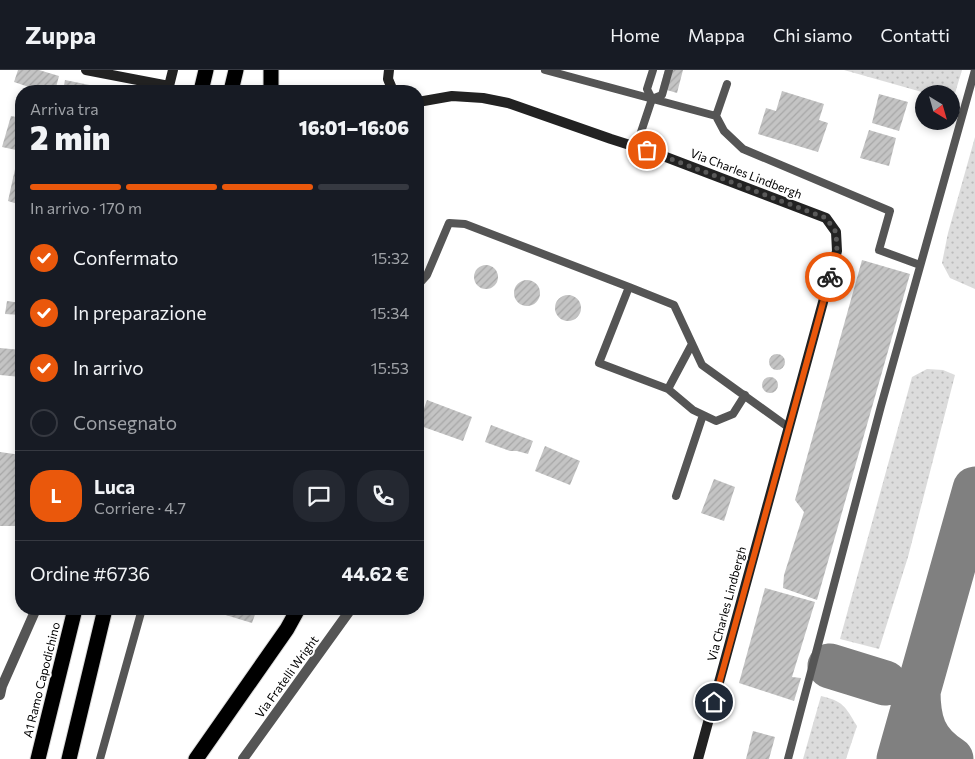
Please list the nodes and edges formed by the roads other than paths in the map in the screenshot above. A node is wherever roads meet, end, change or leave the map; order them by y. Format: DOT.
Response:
graph roads {
  1 [pos="86,70"];
  2 [pos="173,70"];
  3 [pos="206,70"];
  4 [pos="236,70"];
  5 [pos="271,70"];
  6 [pos="389,70"];
  7 [pos="545,70"];
  8 [pos="653,70"];
  9 [pos="669,70"];
  10 [pos="974,70"];
  11 [pos="727,84"];
  12 [pos="151,85"];
  13 [pos="169,85"];
  14 [pos="202,85"];
  15 [pos="232,85"];
  16 [pos="272,85"];
  17 [pos="391,85"];
  18 [pos="652,99"];
  19 [pos="424,101"];
  20 [pos="716,116"];
  21 [pos="636,147"];
  22 [pos="920,265"];
  23 [pos="424,278"];
  24 [pos="629,287"];
  25 [pos="692,344"];
  26 [pos="668,389"];
  27 [pos="745,395"];
  28 [pos="703,415"];
  29 [pos="788,427"];
  30 [pos="676,496"];
  31 [pos="33,615"];
  32 [pos="74,615"];
  33 [pos="104,615"];
  34 [pos="140,615"];
  35 [pos="295,615"];
  36 [pos="347,615"];
  37 [pos="0,695"];
  38 [pos="38,759"];
  39 [pos="69,759"];
  40 [pos="100,759"];
  41 [pos="196,759"];
  42 [pos="243,759"];
  43 [pos="698,759"];
  44 [pos="788,759"];
  1 -- 12 [label="street"];
  2 -- 13 [label="street"];
  3 -- 14 [label="highway"];
  4 -- 15 [label="highway"];
  5 -- 16 [label="highway"];
  6 -- 17 [label="street"];
  7 -- 18 [label="lane"];
  8 -- 18 [label="lane"];
  9 -- 18 [label="lane"];
  10 -- 22 [label="lane"];
  11 -- 20 [label="lane"];
  18 -- 20 [label="lane"];
  18 -- 21 [label="lane"];
  19 -- 21 [label="street, Via Charles Lindbergh"];
  20 -- 22 [label="lane"];
  21 -- 29 [label="street, Via Charles Lindbergh"];
  22 -- 44 [label="lane"];
  23 -- 24 [label="lane"];
  24 -- 25 [label="lane"];
  24 -- 26 [label="lane"];
  25 -- 26 [label="lane"];
  25 -- 27 [label="lane"];
  26 -- 28 [label="lane"];
  27 -- 28 [label="lane"];
  27 -- 29 [label="lane"];
  28 -- 30 [label="lane"];
  29 -- 43 [label="street, Via Charles Lindbergh"];
  31 -- 37 [label="street"];
  32 -- 38 [label="highway, A1 Ramo Capodichino"];
  33 -- 39 [label="highway"];
  34 -- 40 [label="lane"];
  35 -- 41 [label="highway"];
  36 -- 42 [label="street, Via Fratelli Wright"];
}
